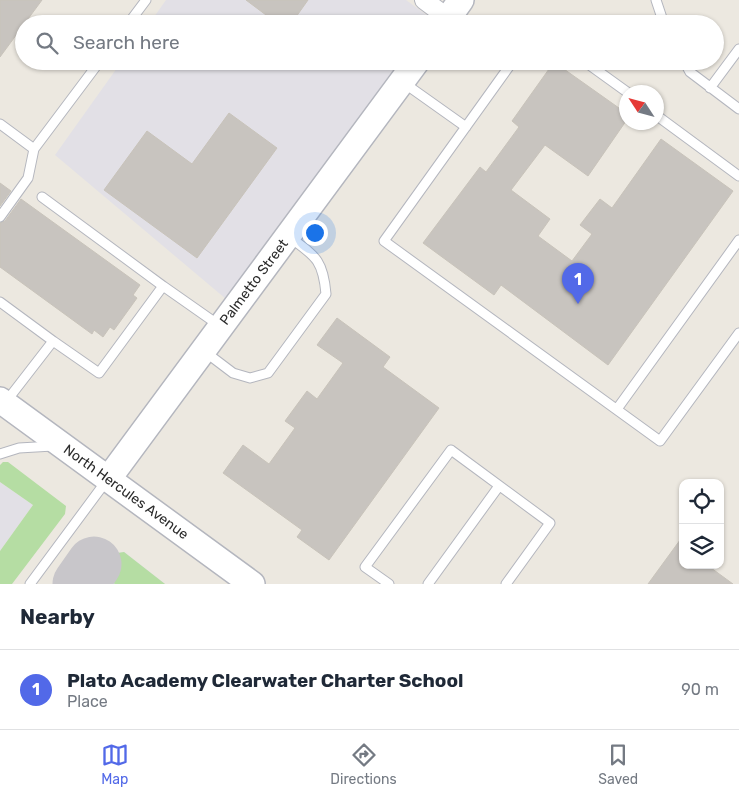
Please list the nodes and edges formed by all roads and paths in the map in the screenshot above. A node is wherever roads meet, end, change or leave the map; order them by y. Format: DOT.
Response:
graph roads {
  1 [pos="146,0"];
  2 [pos="424,0"];
  3 [pos="656,0"];
  4 [pos="451,14"];
  5 [pos="135,15"];
  6 [pos="661,15"];
  7 [pos="739,49"];
  8 [pos="724,69"];
  9 [pos="93,70"];
  10 [pos="410,70"];
  11 [pos="507,70"];
  12 [pos="596,70"];
  13 [pos="689,70"];
  14 [pos="723,70"];
  15 [pos="402,81"];
  16 [pos="619,87"];
  17 [pos="710,88"];
  18 [pos="739,109"];
  19 [pos="664,121"];
  20 [pos="0,124"];
  21 [pos="466,127"];
  22 [pos="34,149"];
  23 [pos="739,176"];
  24 [pos="42,197"];
  25 [pos="0,217"];
  26 [pos="288,236"];
  27 [pos="739,240"];
  28 [pos="163,286"];
  29 [pos="0,302"];
  30 [pos="221,327"];
  31 [pos="739,333"];
  32 [pos="53,341"];
  33 [pos="203,351"];
  34 [pos="3,402"];
  35 [pos="616,409"];
  36 [pos="65,447"];
  37 [pos="0,454"];
  38 [pos="109,478"];
  39 [pos="500,486"];
  40 [pos="30,584"];
  41 [pos="252,584"];
  42 [pos="389,584"];
  43 [pos="428,584"];
  44 [pos="506,584"];
  1 -- 5 [label="lane"];
  2 -- 4 [label="street"];
  3 -- 6 [label="lane"];
  7 -- 8 [label="lane"];
  9 -- 22 [label="lane"];
  10 -- 15 [label="street, Palmetto Street"];
  11 -- 21 [label="lane"];
  12 -- 16 [label="lane"];
  13 -- 17 [label="lane"];
  14 -- 17 [label="lane"];
  15 -- 21 [label="lane"];
  15 -- 26 [label="street, Palmetto Street"];
  17 -- 18 [label="lane"];
  19 -- 23 [label="lane"];
  20 -- 22 [label="lane"];
  21 -- 35 [label="lane"];
  22 -- 25 [label="lane"];
  24 -- 28 [label="lane"];
  26 -- 30 [label="street, Palmetto Street"];
  26 -- 33 [label="lane"];
  27 -- 35 [label="lane"];
  28 -- 30 [label="lane"];
  28 -- 32 [label="lane"];
  29 -- 32 [label="lane"];
  30 -- 33 [label="street, Palmetto Street"];
  31 -- 35 [label="lane"];
  32 -- 34 [label="lane"];
  33 -- 38 [label="street, Palmetto Street"];
  34 -- 36 [label="street, North Hercules Avenue"];
  36 -- 37 [label="lane"];
  36 -- 38 [label="street, North Hercules Avenue"];
  38 -- 40 [label="lane"];
  38 -- 41 [label="street, North Hercules Avenue"];
  39 -- 42 [label="lane"];
  39 -- 43 [label="lane"];
  39 -- 44 [label="lane"];
}
